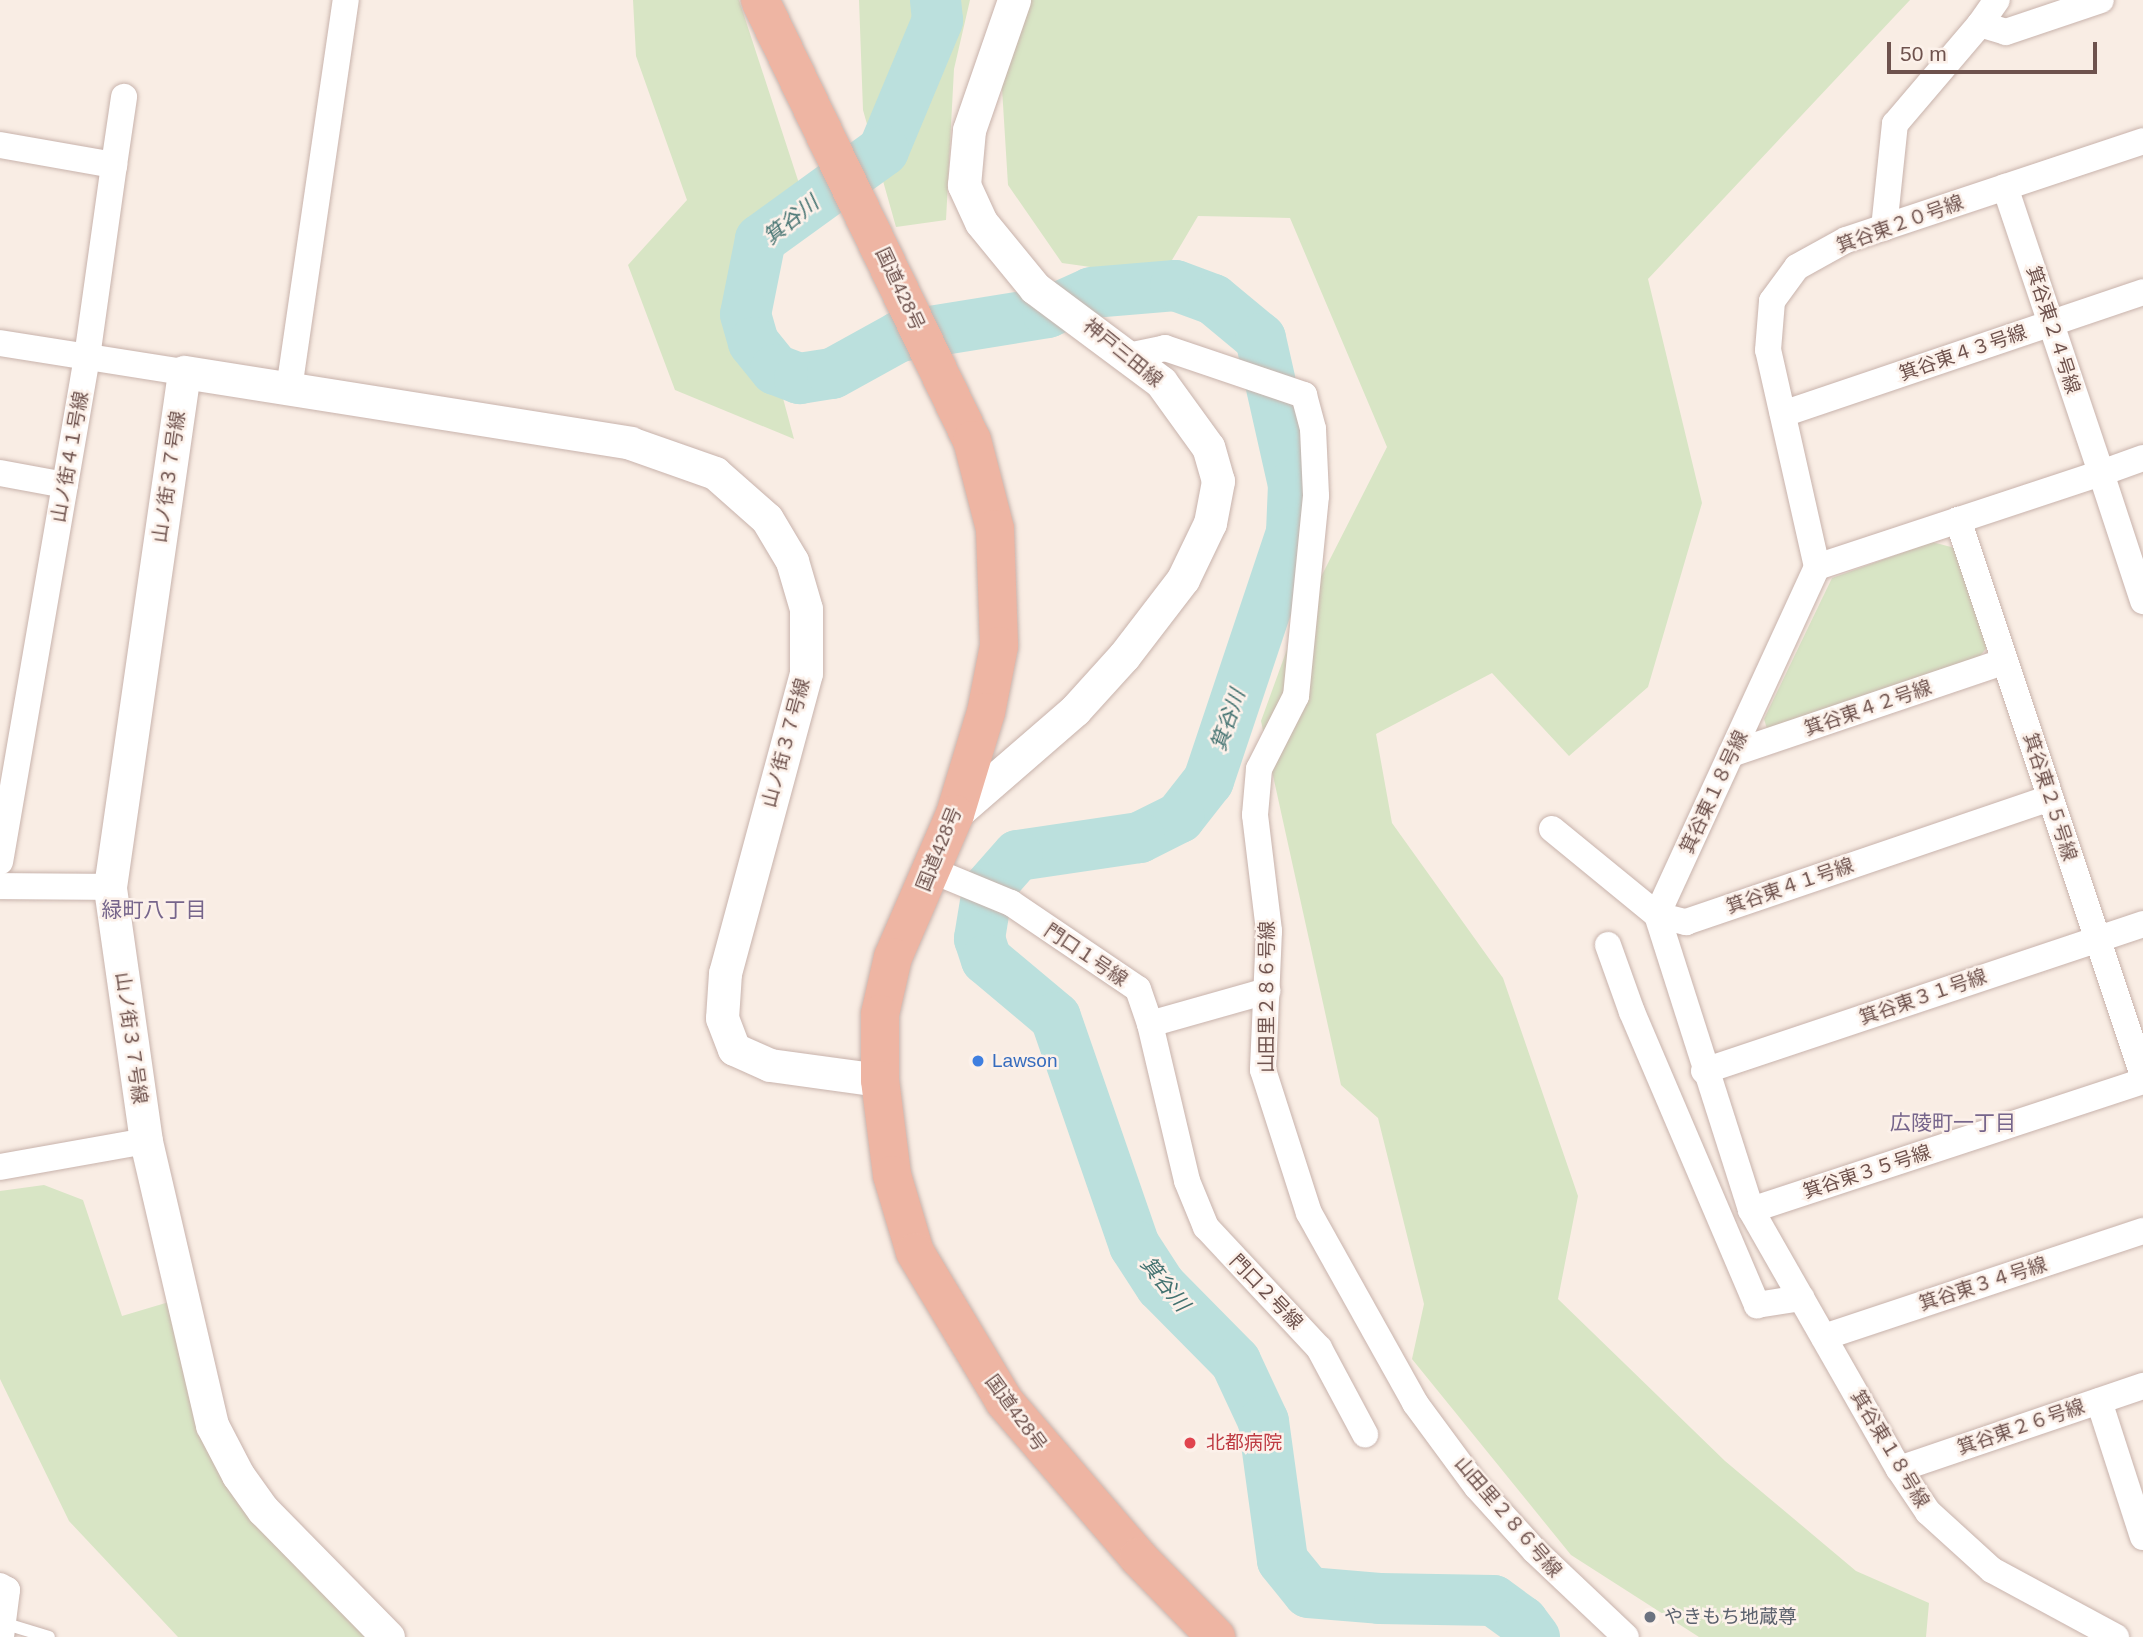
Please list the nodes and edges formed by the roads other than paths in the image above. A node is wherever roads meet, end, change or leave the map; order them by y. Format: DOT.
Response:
graph roads {
  1 [pos="346,0"];
  2 [pos="760,0"];
  3 [pos="1014,0"];
  4 [pos="1997,0"];
  5 [pos="2101,0"];
  6 [pos="1980,24"];
  7 [pos="124,97"];
  8 [pos="2143,141"];
  9 [pos="0,145"];
  10 [pos="114,165"];
  11 [pos="2006,187"];
  12 [pos="1884,228"];
  13 [pos="2143,292"];
  14 [pos="2051,323"];
  15 [pos="0,343"];
  16 [pos="1128,356"];
  17 [pos="88,357"];
  18 [pos="184,372"];
  19 [pos="289,389"];
  20 [pos="1783,414"];
  21 [pos="2143,458"];
  22 [pos="2101,472"];
  23 [pos="0,473"];
  24 [pos="65,485"];
  25 [pos="1958,520"];
  26 [pos="1817,567"];
  27 [pos="2143,601"];
  28 [pos="2005,661"];
  29 [pos="1731,754"];
  30 [pos="2050,798"];
  31 [pos="956,814"];
  32 [pos="1552,829"];
  33 [pos="0,862"];
  34 [pos="946,877"];
  35 [pos="0,886"];
  36 [pos="110,887"];
  37 [pos="1657,915"];
  38 [pos="2143,923"];
  39 [pos="2098,939"];
  40 [pos="1608,945"];
  41 [pos="1267,991"];
  42 [pos="1150,1024"];
  43 [pos="1704,1072"];
  44 [pos="2143,1074"];
  45 [pos="880,1080"];
  46 [pos="2143,1082"];
  47 [pos="146,1141"];
  48 [pos="0,1167"];
  49 [pos="1751,1210"];
  50 [pos="2143,1231"];
  51 [pos="1801,1298"];
  52 [pos="1824,1337"];
  53 [pos="2143,1386"];
  54 [pos="2099,1401"];
  55 [pos="1364,1434"];
  56 [pos="1899,1469"];
  57 [pos="2143,1537"];
  58 [pos="0,1586"];
  59 [pos="2,1630"];
  60 [pos="48,1637"];
  61 [pos="388,1637"];
  62 [pos="1216,1637"];
  63 [pos="1626,1637"];
  64 [pos="2116,1637"];
  1 -- 19 [label="street"];
  2 -- 31 [label="highway, 国道428号"];
  3 -- 16 [label="street, 神戸三田線"];
  4 -- 6 [label="street"];
  5 -- 6 [label="street"];
  6 -- 12 [label="street"];
  7 -- 10 [label="street, 山ノ街４１号線"];
  8 -- 11 [label="street, 箕谷東２０号線"];
  9 -- 10 [label="street"];
  10 -- 17 [label="street, 山ノ街４１号線"];
  11 -- 12 [label="street, 箕谷東２０号線"];
  11 -- 14 [label="street, 箕谷東２４号線"];
  12 -- 20 [label="street, 箕谷東２０号線"];
  13 -- 14 [label="street, 箕谷東４３号線"];
  14 -- 20 [label="street, 箕谷東４３号線"];
  14 -- 22 [label="street, 箕谷東２４号線"];
  15 -- 17 [label="street, 山ノ街３７号線"];
  16 -- 31 [label="street, 神戸三田線"];
  16 -- 41 [label="street, 山田里２８６号線"];
  17 -- 18 [label="street, 山ノ街３７号線"];
  17 -- 24 [label="street, 山ノ街４１号線"];
  18 -- 19 [label="street, 山ノ街３７号線"];
  18 -- 36 [label="street, 山ノ街３７号線"];
  19 -- 45 [label="street, 山ノ街３７号線"];
  20 -- 26 [label="street, 箕谷東２０号線"];
  21 -- 22 [label="street"];
  22 -- 25 [label="street"];
  22 -- 27 [label="street, 箕谷東２４号線"];
  23 -- 24 [label="street"];
  24 -- 33 [label="street, 山ノ街４１号線"];
  25 -- 26 [label="street"];
  25 -- 28 [label="street, 箕谷東２５号線"];
  26 -- 29 [label="street, 箕谷東１８号線"];
  28 -- 29 [label="street, 箕谷東４２号線"];
  28 -- 30 [label="street, 箕谷東２５号線"];
  29 -- 37 [label="street, 箕谷東１８号線"];
  30 -- 37 [label="street, 箕谷東４１号線"];
  30 -- 39 [label="street, 箕谷東２５号線"];
  31 -- 34 [label="highway, 国道428号"];
  32 -- 37 [label="street"];
  34 -- 42 [label="street, 門口１号線"];
  34 -- 45 [label="highway, 国道428号"];
  35 -- 36 [label="street"];
  36 -- 47 [label="street, 山ノ街３７号線"];
  37 -- 43 [label="street, 箕谷東１８号線"];
  38 -- 39 [label="street, 箕谷東３１号線"];
  39 -- 43 [label="street, 箕谷東３１号線"];
  39 -- 44 [label="street, 箕谷東２５号線"];
  40 -- 51 [label="street"];
  41 -- 42 [label="street"];
  41 -- 63 [label="street, 山田里２８６号線"];
  42 -- 55 [label="street, 門口２号線"];
  43 -- 49 [label="street, 箕谷東１８号線"];
  45 -- 62 [label="highway, 国道428号"];
  46 -- 49 [label="street, 箕谷東３５号線"];
  47 -- 48 [label="street"];
  47 -- 61 [label="street, 山ノ街３７号線"];
  49 -- 51 [label="street, 箕谷東１８号線"];
  50 -- 52 [label="street, 箕谷東３４号線"];
  51 -- 52 [label="street, 箕谷東１８号線"];
  52 -- 56 [label="street, 箕谷東１８号線"];
  53 -- 54 [label="street, 箕谷東２６号線"];
  54 -- 56 [label="street, 箕谷東２６号線"];
  54 -- 57 [label="street"];
  56 -- 64 [label="street, 箕谷東１８号線"];
  58 -- 59 [label="street"];
  59 -- 60 [label="lane"];
}
